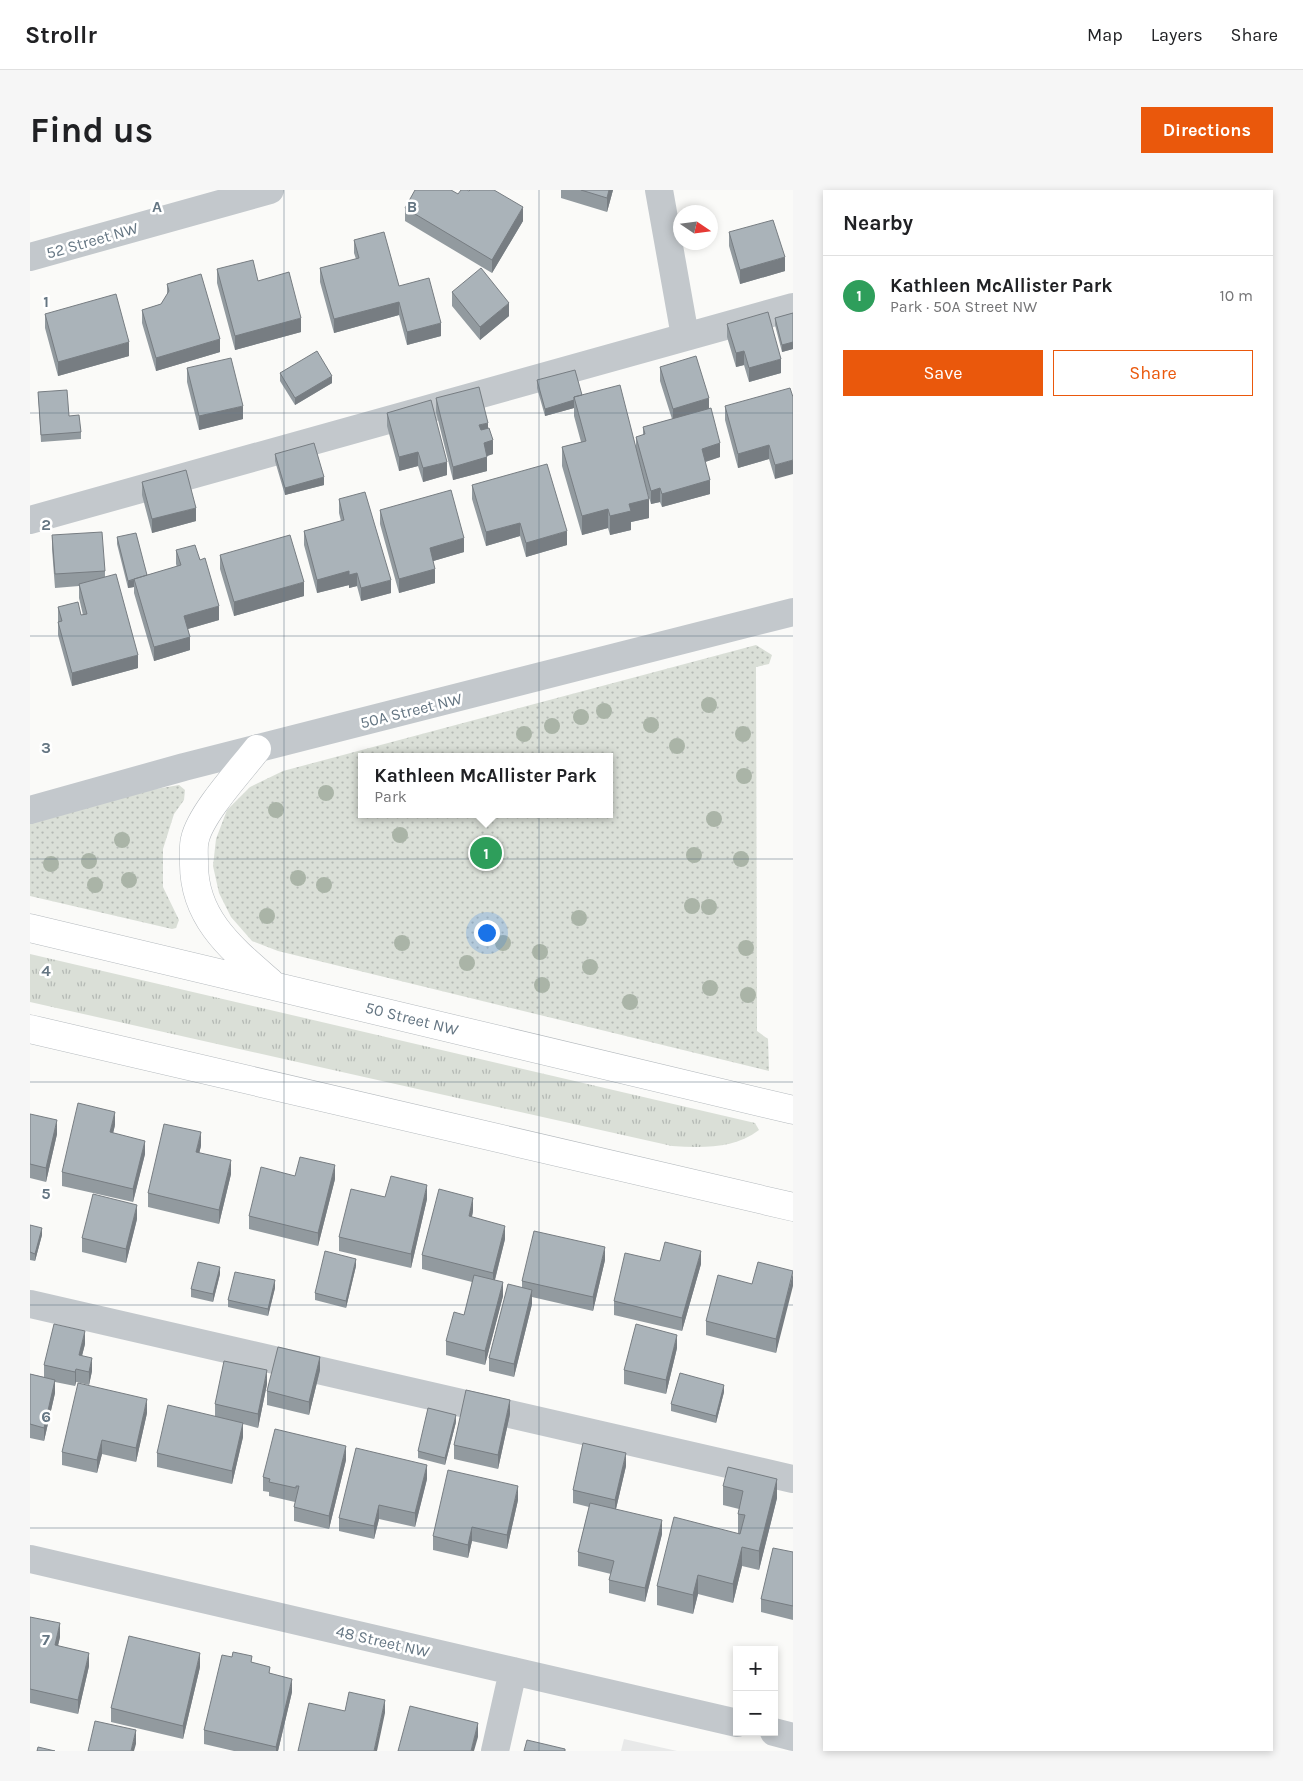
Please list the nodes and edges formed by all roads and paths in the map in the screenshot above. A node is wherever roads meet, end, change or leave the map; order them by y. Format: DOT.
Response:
graph roads {
  1 [pos="270,190"];
  2 [pos="659,190"];
  3 [pos="30,257"];
  4 [pos="793,307"];
  5 [pos="685,336"];
  6 [pos="30,520"];
  7 [pos="793,612"];
  8 [pos="257,749"];
  9 [pos="30,810"];
  10 [pos="30,928"];
  11 [pos="273,985"];
  12 [pos="30,1029"];
  13 [pos="793,1110"];
  14 [pos="793,1207"];
  15 [pos="30,1304"];
  16 [pos="793,1479"];
  17 [pos="30,1559"];
  18 [pos="513,1671"];
  19 [pos="733,1723"];
  20 [pos="778,1733"];
  21 [pos="793,1737"];
  22 [pos="495,1751"];
  1 -- 3 [label="street, 52 Street NW"];
  2 -- 5 [label="street"];
  4 -- 5 [label="street"];
  5 -- 6 [label="street"];
  7 -- 8 [label="street, 50A Street NW"];
  8 -- 9 [label="street, 50A Street NW"];
  8 -- 11 [label="main road"];
  10 -- 11 [label="main road, 50 Street NW"];
  11 -- 13 [label="main road, 50 Street NW"];
  12 -- 14 [label="main road"];
  15 -- 16 [label="street"];
  17 -- 18 [label="street, 48 Street NW"];
  18 -- 19 [label="street, 48 Street NW"];
  18 -- 22 [label="street"];
  20 -- 21 [label="street"];
}
